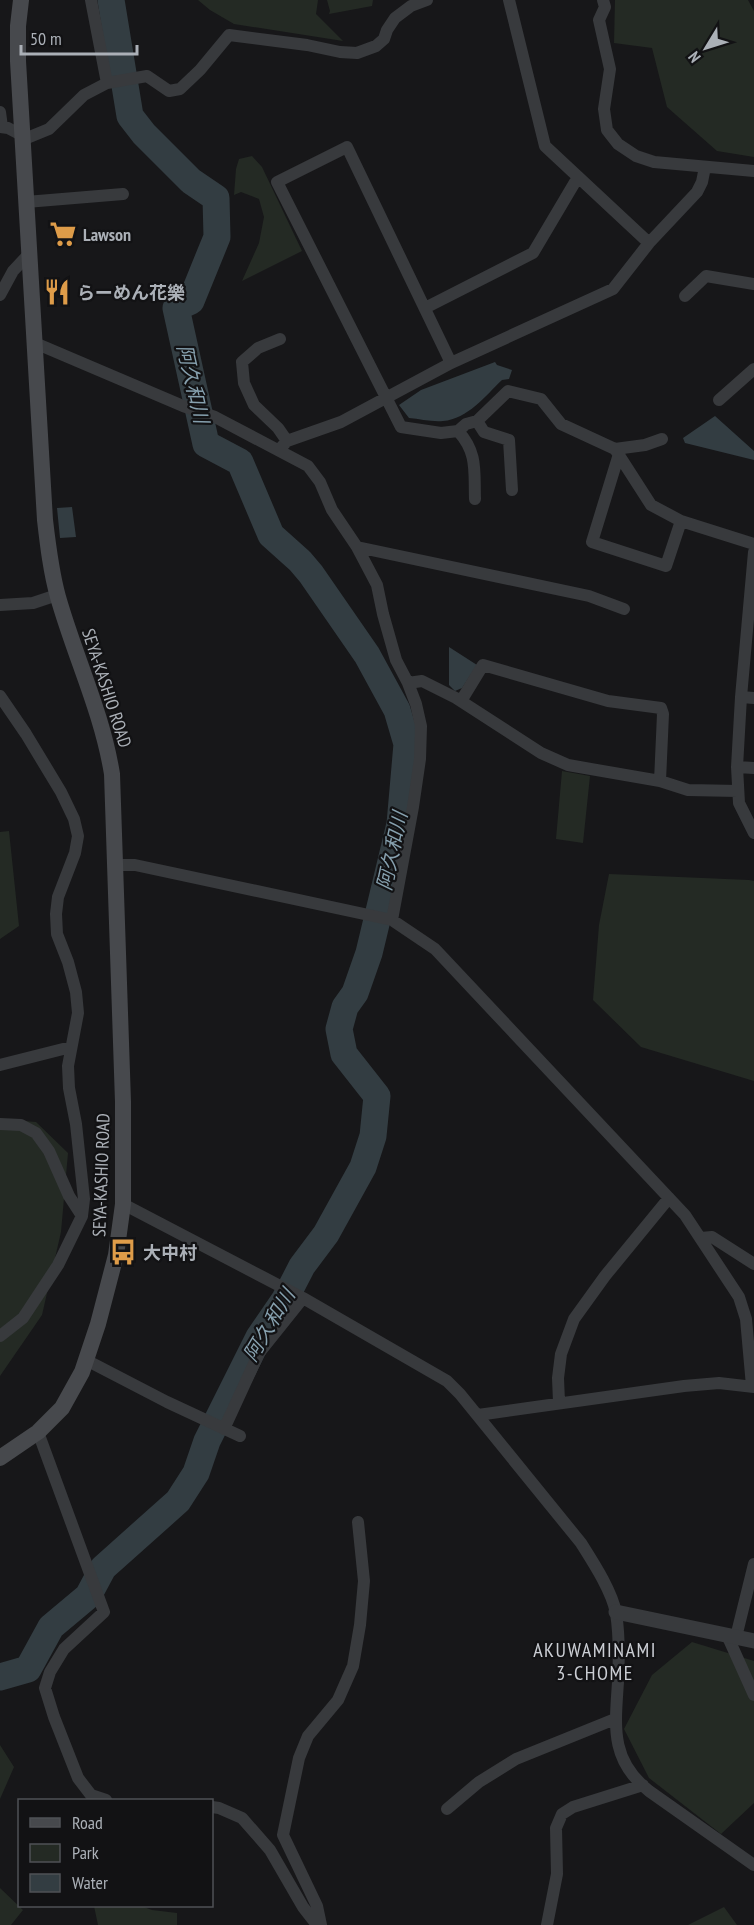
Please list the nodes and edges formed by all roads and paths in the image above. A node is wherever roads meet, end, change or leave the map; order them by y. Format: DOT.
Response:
graph roads {
  1 [pos="21,0"];
  2 [pos="91,0"];
  3 [pos="427,0"];
  4 [pos="509,0"];
  5 [pos="603,0"];
  6 [pos="109,83"];
  7 [pos="0,112"];
  8 [pos="1,127"];
  9 [pos="22,135"];
  10 [pos="705,167"];
  11 [pos="754,171"];
  12 [pos="578,177"];
  13 [pos="123,194"];
  14 [pos="26,202"];
  15 [pos="650,243"];
  16 [pos="29,254"];
  17 [pos="754,284"];
  18 [pos="0,295"];
  19 [pos="685,296"];
  20 [pos="425,308"];
  21 [pos="280,339"];
  22 [pos="35,343"];
  23 [pos="452,363"];
  24 [pos="754,369"];
  25 [pos="385,398"];
  26 [pos="719,400"];
  27 [pos="477,421"];
  28 [pos="458,431"];
  29 [pos="662,439"];
  30 [pos="283,446"];
  31 [pos="617,452"];
  32 [pos="512,490"];
  33 [pos="475,499"];
  34 [pos="681,521"];
  35 [pos="754,544"];
  36 [pos="357,547"];
  37 [pos="754,552"];
  38 [pos="57,595"];
  39 [pos="0,605"];
  40 [pos="624,609"];
  41 [pos="751,629"];
  42 [pos="408,683"];
  43 [pos="0,696"];
  44 [pos="748,698"];
  45 [pos="461,701"];
  46 [pos="737,767"];
  47 [pos="754,768"];
  48 [pos="660,781"];
  49 [pos="738,791"];
  50 [pos="754,833"];
  51 [pos="116,865"];
  52 [pos="388,919"];
  53 [pos="70,1047"];
  54 [pos="0,1065"];
  55 [pos="0,1124"];
  56 [pos="669,1198"];
  57 [pos="123,1204"];
  58 [pos="82,1216"];
  59 [pos="701,1238"];
  60 [pos="754,1264"];
  61 [pos="300,1296"];
  62 [pos="0,1336"];
  63 [pos="86,1360"];
  64 [pos="753,1387"];
  65 [pos="559,1402"];
  66 [pos="478,1415"];
  67 [pos="224,1429"];
  68 [pos="38,1432"];
  69 [pos="240,1436"];
  70 [pos="0,1458"];
  71 [pos="358,1522"];
  72 [pos="754,1564"];
  73 [pos="616,1612"];
  74 [pos="732,1636"];
  75 [pos="754,1641"];
  76 [pos="754,1695"];
  77 [pos="615,1719"];
  78 [pos="643,1785"];
  79 [pos="103,1799"];
  80 [pos="213,1807"];
  81 [pos="447,1809"];
  82 [pos="754,1865"];
  83 [pos="319,1925"];
  84 [pos="547,1925"];
  1 -- 9 [label="main road, SEYA-KASHIO ROAD"];
  2 -- 6 [label="street"];
  3 -- 6 [label="street"];
  4 -- 12 [label="street"];
  5 -- 10 [label="street"];
  6 -- 9 [label="street"];
  7 -- 8 [label="street"];
  8 -- 9 [label="street"];
  9 -- 14 [label="main road, SEYA-KASHIO ROAD"];
  10 -- 11 [label="street"];
  10 -- 15 [label="street"];
  12 -- 15 [label="street"];
  12 -- 20 [label="street"];
  13 -- 14 [label="street"];
  14 -- 16 [label="main road, SEYA-KASHIO ROAD"];
  15 -- 23 [label="street"];
  16 -- 18 [label="street"];
  16 -- 22 [label="main road, SEYA-KASHIO ROAD"];
  17 -- 19 [label="street"];
  20 -- 23 [label="street"];
  20 -- 25 [label="street"];
  21 -- 30 [label="street"];
  22 -- 30 [label="street"];
  22 -- 38 [label="main road, SEYA-KASHIO ROAD"];
  23 -- 25 [label="street"];
  24 -- 26 [label="street"];
  25 -- 28 [label="street"];
  25 -- 30 [label="street"];
  27 -- 28 [label="street"];
  27 -- 31 [label="street"];
  27 -- 32 [label="street"];
  28 -- 33 [label="street"];
  29 -- 31 [label="street"];
  30 -- 36 [label="street"];
  31 -- 34 [label="street"];
  31 -- 34 [label="street"];
  34 -- 35 [label="street"];
  36 -- 40 [label="street"];
  36 -- 42 [label="street"];
  37 -- 41 [label="street"];
  38 -- 39 [label="street"];
  38 -- 51 [label="main road, SEYA-KASHIO ROAD"];
  41 -- 44 [label="street"];
  42 -- 45 [label="street"];
  42 -- 52 [label="street"];
  43 -- 53 [label="street"];
  44 -- 46 [label="street"];
  45 -- 48 [label="street"];
  45 -- 48 [label="street"];
  46 -- 47 [label="street"];
  46 -- 49 [label="street"];
  48 -- 49 [label="street"];
  49 -- 50 [label="street"];
  51 -- 52 [label="street"];
  51 -- 57 [label="main road, SEYA-KASHIO ROAD"];
  52 -- 56 [label="street"];
  53 -- 54 [label="street"];
  53 -- 58 [label="street"];
  55 -- 58 [label="street"];
  56 -- 59 [label="street"];
  56 -- 65 [label="street"];
  57 -- 61 [label="street"];
  57 -- 63 [label="main road, SEYA-KASHIO ROAD"];
  58 -- 62 [label="street"];
  59 -- 60 [label="street"];
  59 -- 64 [label="street"];
  61 -- 66 [label="street"];
  61 -- 67 [label="street"];
  63 -- 67 [label="street"];
  63 -- 68 [label="main road, SEYA-KASHIO ROAD"];
  64 -- 65 [label="street"];
  65 -- 66 [label="street"];
  66 -- 73 [label="street"];
  67 -- 69 [label="street"];
  68 -- 70 [label="main road, SEYA-KASHIO ROAD"];
  68 -- 79 [label="street"];
  71 -- 83 [label="street"];
  72 -- 74 [label="street"];
  73 -- 74 [label="street"];
  73 -- 77 [label="street"];
  74 -- 75 [label="street"];
  74 -- 76 [label="street"];
  77 -- 78 [label="street"];
  77 -- 81 [label="street"];
  78 -- 82 [label="street"];
  78 -- 84 [label="street"];
  80 -- 83 [label="street"];
}
